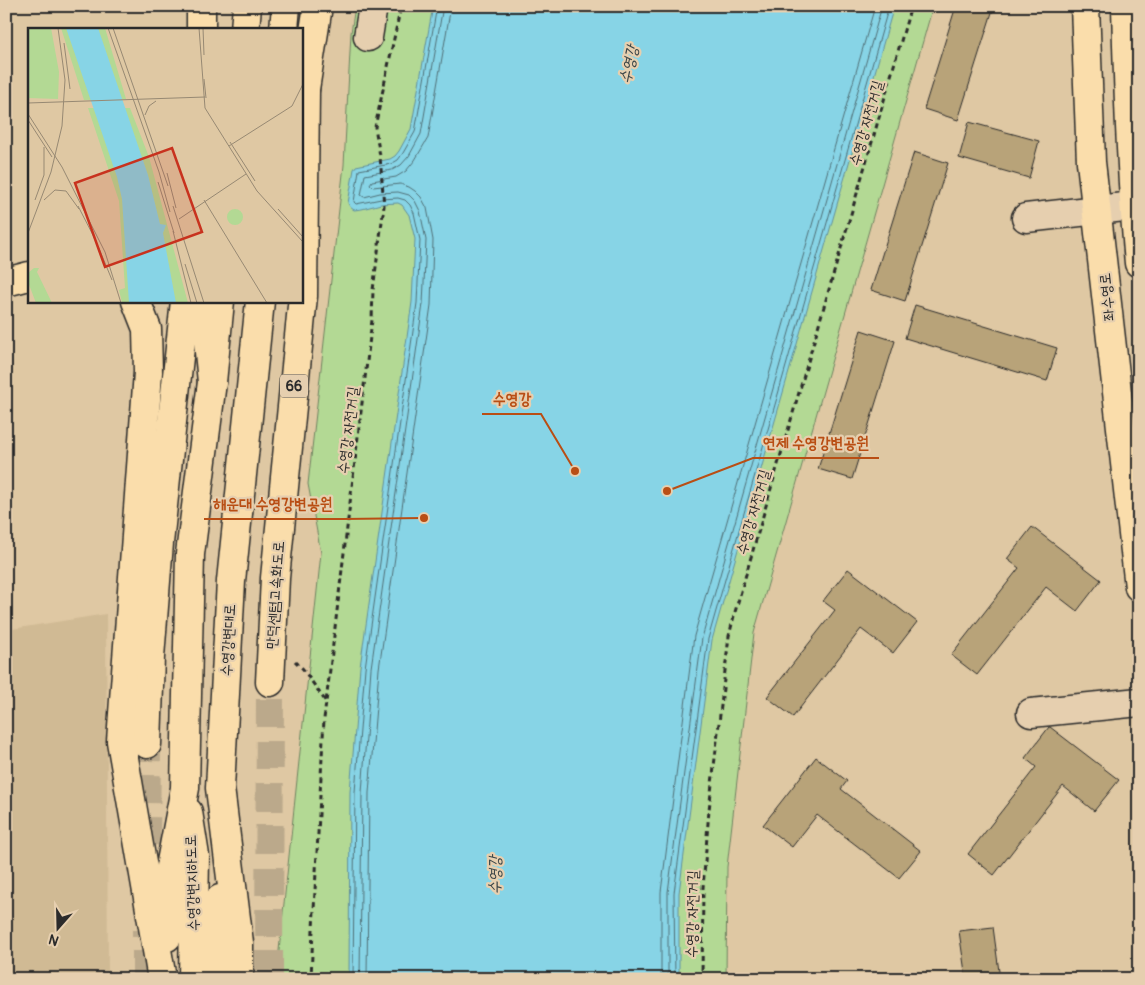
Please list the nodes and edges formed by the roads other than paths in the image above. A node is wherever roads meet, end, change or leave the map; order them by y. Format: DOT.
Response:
graph roads {
  1 [pos="201,6"];
  2 [pos="247,6"];
  3 [pos="286,6"];
  4 [pos="318,6"];
  5 [pos="373,6"];
  6 [pos="1085,6"];
  7 [pos="1126,6"];
  8 [pos="201,28"];
  9 [pos="245,28"];
  10 [pos="284,28"];
  11 [pos="368,38"];
  12 [pos="303,99"];
  13 [pos="1134,153"];
  14 [pos="1133,206"];
  15 [pos="1097,209"];
  16 [pos="1026,218"];
  17 [pos="1139,263"];
  18 [pos="28,276"];
  19 [pos="6,282"];
  20 [pos="136,302"];
  21 [pos="189,302"];
  22 [pos="220,302"];
  23 [pos="260,302"];
  24 [pos="212,382"];
  25 [pos="1139,587"];
  26 [pos="270,682"];
  27 [pos="1139,702"];
  28 [pos="1032,713"];
  29 [pos="147,744"];
  30 [pos="185,788"];
  31 [pos="220,788"];
  32 [pos="162,979"];
  33 [pos="166,979"];
  34 [pos="193,979"];
  35 [pos="218,979"];
  36 [pos="239,979"];
  1 -- 8 [label="main road"];
  2 -- 9 [label="main road"];
  3 -- 10 [label="main road"];
  4 -- 12 [label="main road"];
  5 -- 11 [label="lane"];
  6 -- 15 [label="main road, 좌수영로"];
  7 -- 13 [label="main road"];
  12 -- 26 [label="main road, 만덕센텀고속화도로 / 66"];
  13 -- 14 [label="main road"];
  14 -- 15 [label="lane"];
  14 -- 17 [label="main road"];
  15 -- 16 [label="lane"];
  15 -- 25 [label="main road, 좌수영로"];
  18 -- 19 [label="main road"];
  20 -- 32 [label="main road"];
  21 -- 24 [label="main road"];
  21 -- 29 [label="main road"];
  22 -- 24 [label="main road"];
  23 -- 31 [label="main road, 수영강변대로"];
  24 -- 30 [label="main road"];
  27 -- 28 [label="lane"];
  30 -- 33 [label="main road"];
  30 -- 34 [label="main road, 수영강변지하도로"];
  31 -- 35 [label="main road, 수영강변지하도로"];
  31 -- 36 [label="main road, 수영강변대로"];
}
